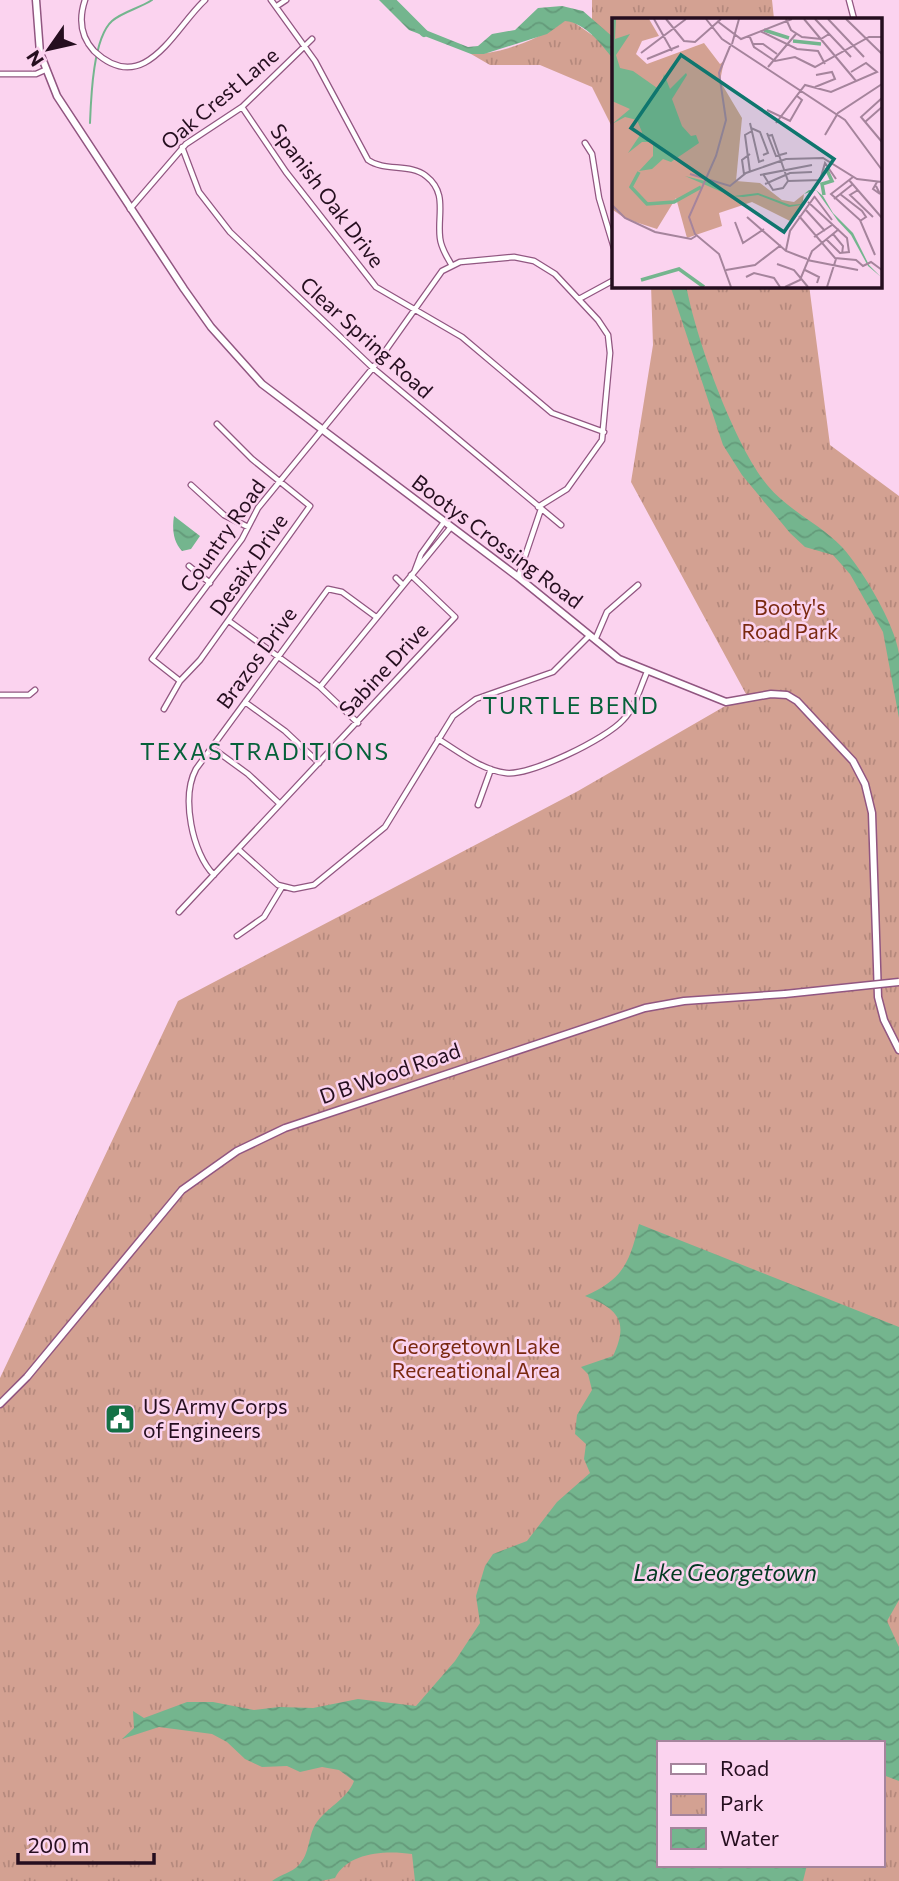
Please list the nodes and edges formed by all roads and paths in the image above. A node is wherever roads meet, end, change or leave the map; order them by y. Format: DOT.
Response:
graph roads {
  1 [pos="36,0"];
  2 [pos="85,0"];
  3 [pos="205,0"];
  4 [pos="271,0"];
  5 [pos="286,0"];
  6 [pos="849,0"];
  7 [pos="277,6"];
  8 [pos="854,18"];
  9 [pos="312,39"];
  10 [pos="305,45"];
  11 [pos="45,70"];
  12 [pos="0,74"];
  13 [pos="242,107"];
  14 [pos="585,143"];
  15 [pos="183,147"];
  16 [pos="130,210"];
  17 [pos="612,241"];
  18 [pos="451,264"];
  19 [pos="612,281"];
  20 [pos="579,299"];
  21 [pos="415,309"];
  22 [pos="373,368"];
  23 [pos="216,424"];
  24 [pos="320,431"];
  25 [pos="604,432"];
  26 [pos="279,483"];
  27 [pos="191,485"];
  28 [pos="539,508"];
  29 [pos="444,522"];
  30 [pos="561,526"];
  31 [pos="248,527"];
  32 [pos="451,527"];
  33 [pos="189,565"];
  34 [pos="415,570"];
  35 [pos="411,575"];
  36 [pos="518,577"];
  37 [pos="396,579"];
  38 [pos="210,583"];
  39 [pos="403,585"];
  40 [pos="638,585"];
  41 [pos="376,617"];
  42 [pos="229,621"];
  43 [pos="592,638"];
  44 [pos="277,656"];
  45 [pos="647,672"];
  46 [pos="180,681"];
  47 [pos="320,687"];
  48 [pos="35,690"];
  49 [pos="0,695"];
  50 [pos="244,702"];
  51 [pos="164,709"];
  52 [pos="358,723"];
  53 [pos="438,739"];
  54 [pos="211,747"];
  55 [pos="319,763"];
  56 [pos="491,769"];
  57 [pos="280,804"];
  58 [pos="478,805"];
  59 [pos="238,849"];
  60 [pos="214,876"];
  61 [pos="282,887"];
  62 [pos="179,912"];
  63 [pos="237,936"];
  64 [pos="899,982"];
  65 [pos="899,1050"];
  66 [pos="0,1404"];
  1 -- 11 [label="street, Bootys Crossing Road"];
  2 -- 3 [label="street"];
  4 -- 7 [label="street"];
  5 -- 7 [label="street"];
  6 -- 8 [label="street"];
  7 -- 10 [label="street"];
  9 -- 10 [label="street, Oak Crest Lane"];
  10 -- 13 [label="street, Oak Crest Lane"];
  10 -- 18 [label="street, Oak Crest Lane"];
  11 -- 12 [label="street"];
  11 -- 16 [label="street, Bootys Crossing Road"];
  13 -- 15 [label="street, Oak Crest Lane"];
  13 -- 21 [label="street, Spanish Oak Drive"];
  14 -- 17 [label="street"];
  15 -- 16 [label="street, Oak Crest Lane"];
  15 -- 22 [label="street, Clear Spring Road"];
  16 -- 24 [label="street, Bootys Crossing Road"];
  18 -- 20 [label="street"];
  18 -- 21 [label="street, Country Road"];
  19 -- 20 [label="street"];
  20 -- 25 [label="street"];
  21 -- 22 [label="street, Country Road"];
  21 -- 25 [label="street, Spanish Oak Drive"];
  22 -- 24 [label="street, Country Road"];
  22 -- 28 [label="street, Clear Spring Road"];
  23 -- 26 [label="street, Desaix Drive"];
  24 -- 26 [label="street, Country Road"];
  24 -- 29 [label="street, Bootys Crossing Road"];
  25 -- 28 [label="street"];
  26 -- 31 [label="street, Country Road"];
  26 -- 42 [label="street, Desaix Drive"];
  27 -- 31 [label="street"];
  28 -- 30 [label="street, Clear Spring Road"];
  28 -- 36 [label="street"];
  29 -- 32 [label="street, Bootys Crossing Road"];
  29 -- 34 [label="street"];
  31 -- 38 [label="street, Country Road"];
  32 -- 34 [label="street"];
  32 -- 36 [label="street, Bootys Crossing Road"];
  33 -- 38 [label="street"];
  34 -- 35 [label="street"];
  35 -- 39 [label="street"];
  35 -- 52 [label="street, Sabine Drive"];
  36 -- 43 [label="street, Bootys Crossing Road"];
  37 -- 39 [label="street"];
  38 -- 46 [label="street, Country Road"];
  39 -- 41 [label="street"];
  40 -- 43 [label="street"];
  41 -- 44 [label="street, Brazos Drive"];
  41 -- 47 [label="street"];
  42 -- 44 [label="street"];
  42 -- 46 [label="street, Desaix Drive"];
  43 -- 45 [label="street, Bootys Crossing Road"];
  43 -- 53 [label="street"];
  44 -- 47 [label="street"];
  44 -- 50 [label="street, Brazos Drive"];
  45 -- 56 [label="street"];
  45 -- 65 [label="street, Bootys Crossing Road"];
  46 -- 51 [label="street, Desaix Drive"];
  47 -- 52 [label="street"];
  48 -- 49 [label="street"];
  50 -- 54 [label="street, Brazos Drive"];
  50 -- 55 [label="street"];
  52 -- 55 [label="street, Sabine Drive"];
  53 -- 56 [label="street"];
  53 -- 61 [label="street"];
  54 -- 57 [label="street"];
  54 -- 60 [label="street, Brazos Drive"];
  55 -- 57 [label="street, Sabine Drive"];
  56 -- 58 [label="street"];
  57 -- 59 [label="street, Sabine Drive"];
  59 -- 60 [label="street, Sabine Drive"];
  59 -- 61 [label="street"];
  60 -- 62 [label="street, Sabine Drive"];
  61 -- 63 [label="street"];
  64 -- 66 [label="street, D B Wood Road, bridge"];
}
